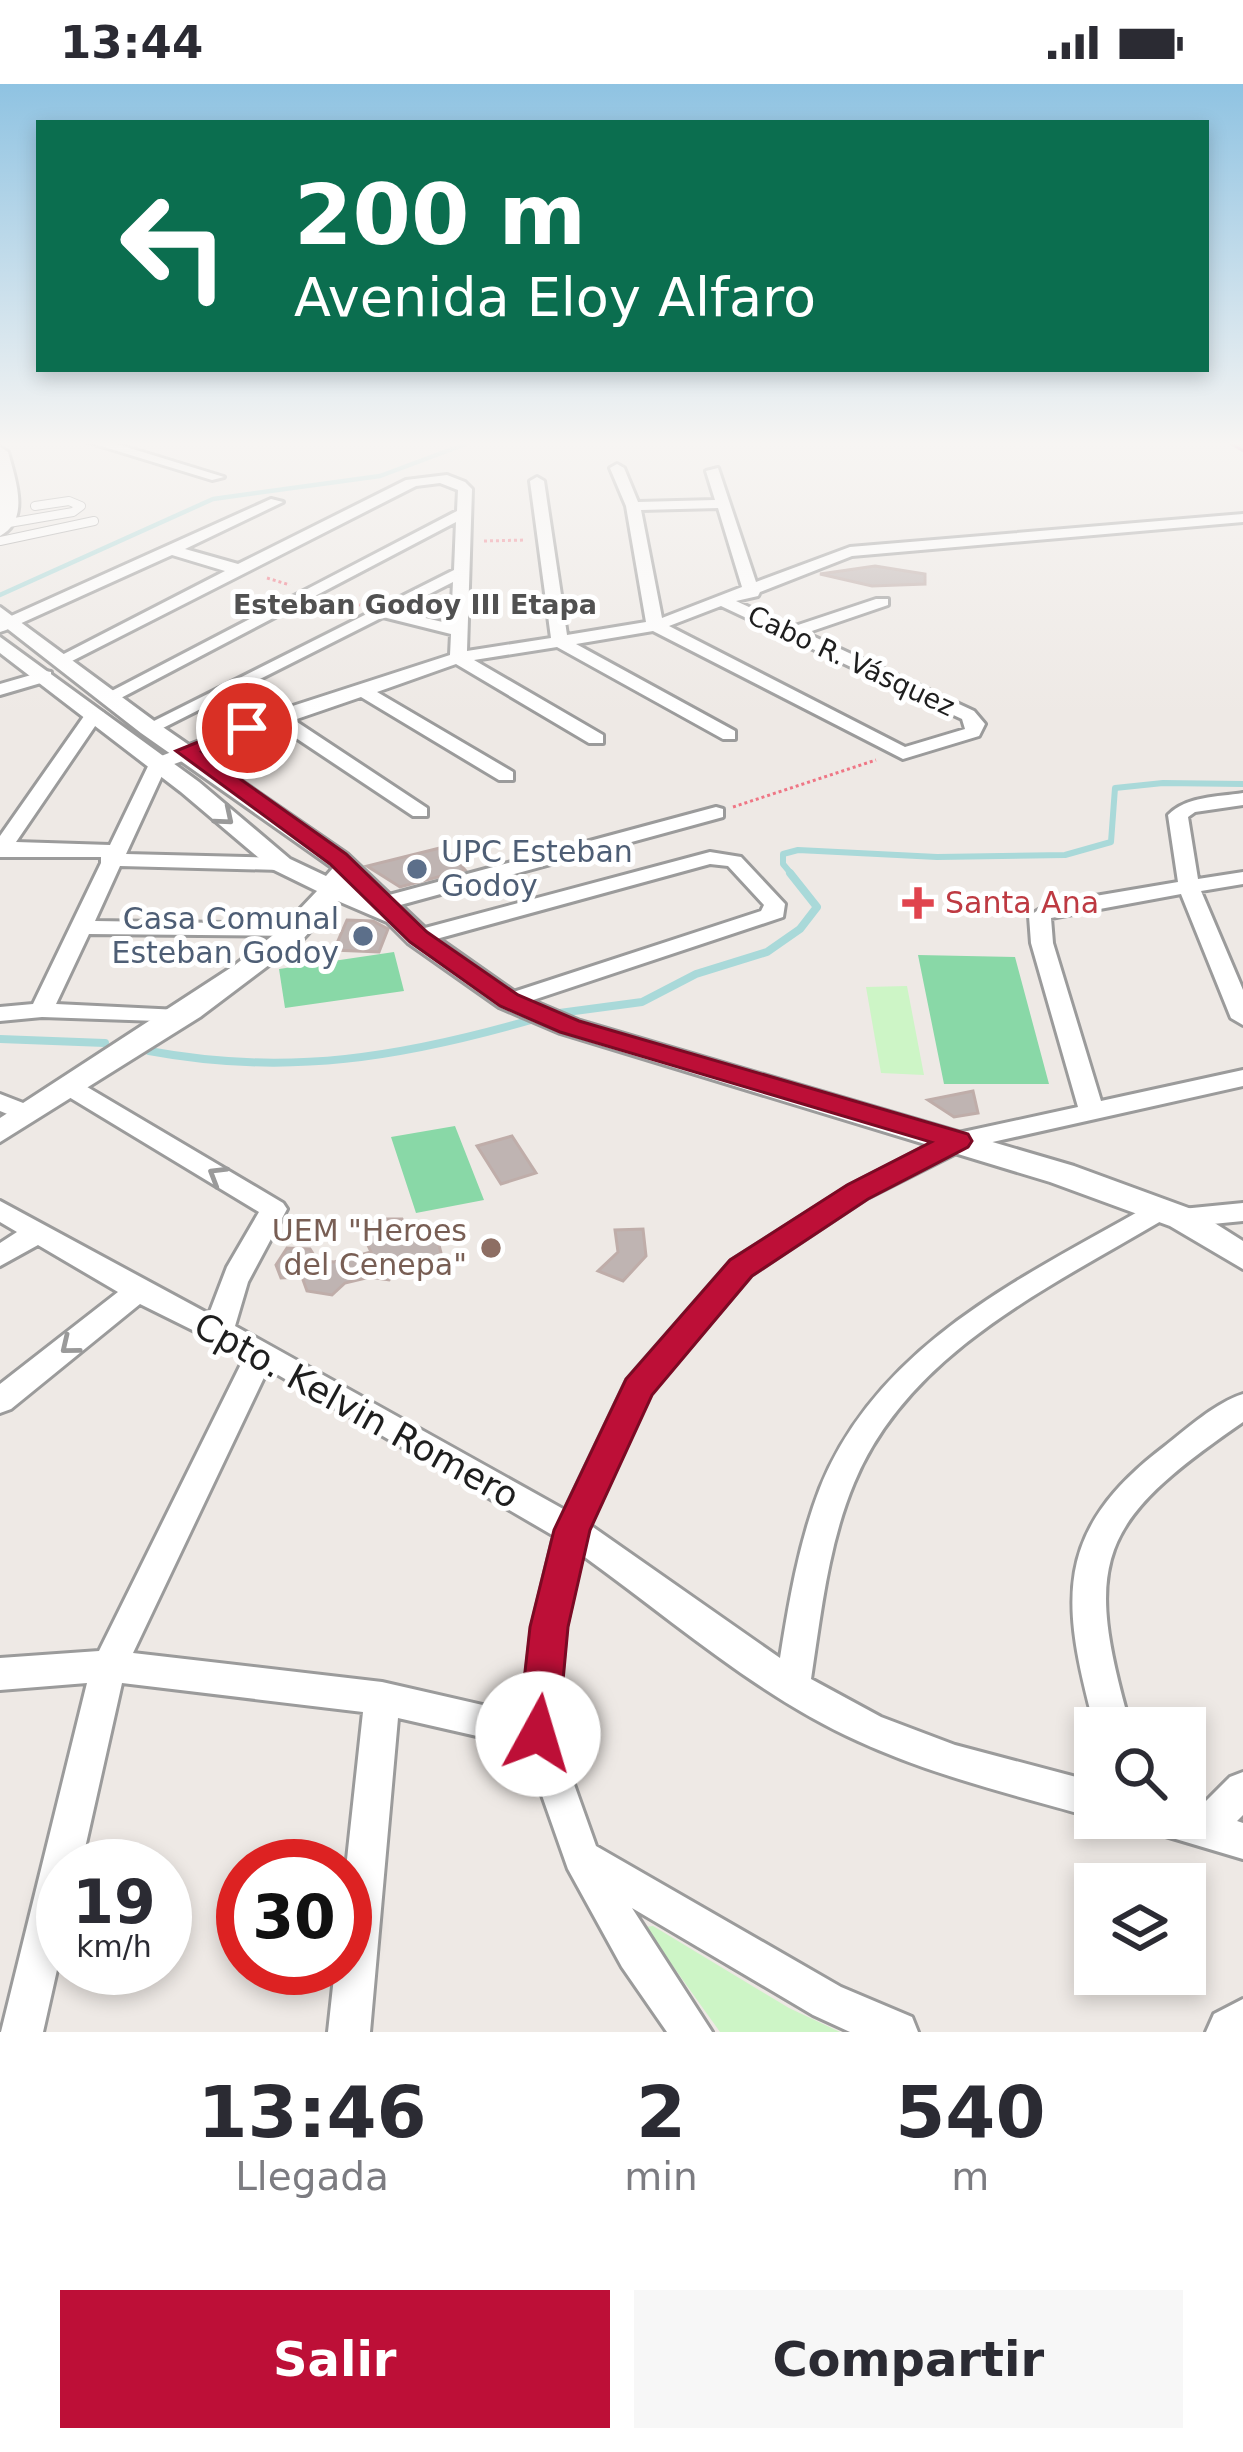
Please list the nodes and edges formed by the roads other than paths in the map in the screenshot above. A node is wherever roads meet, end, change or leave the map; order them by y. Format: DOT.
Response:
graph roads {
  1 [pos="207,533"];
  2 [pos="313,533"];
  3 [pos="425,533"];
  4 [pos="460,533"];
  5 [pos="546,533"];
  6 [pos="638,533"];
  7 [pos="733,533"];
  8 [pos="1061,533"];
  9 [pos="169,550"];
  10 [pos="240,570"];
  11 [pos="461,572"];
  12 [pos="752,593"];
  13 [pos="723,602"];
  14 [pos="882,602"];
  15 [pos="382,612"];
  16 [pos="655,626"];
  17 [pos="459,631"];
  18 [pos="2,633"];
  19 [pos="791,633"];
  20 [pos="560,642"];
  21 [pos="458,658"];
  22 [pos="54,667"];
  23 [pos="361,689"];
  24 [pos="0,690"];
  25 [pos="103,705"];
  26 [pos="277,717"];
  27 [pos="149,728"];
  28 [pos="729,735"];
  29 [pos="596,740"];
  30 [pos="186,751"];
  31 [pos="158,764"];
  32 [pos="506,776"];
  33 [pos="1243,799"];
  34 [pos="420,812"];
  35 [pos="716,813"];
  36 [pos="1,849"];
  37 [pos="111,856"];
  38 [pos="338,859"];
  39 [pos="281,864"];
  40 [pos="1243,878"];
  41 [pos="1189,887"];
  42 [pos="333,891"];
  43 [pos="394,917"];
  44 [pos="79,928"];
  45 [pos="292,931"];
  46 [pos="517,1004"];
  47 [pos="42,1010"];
  48 [pos="0,1014"];
  49 [pos="178,1017"];
  50 [pos="1243,1018"];
  51 [pos="1243,1078"];
  52 [pos="68,1086"];
  53 [pos="14,1108"];
  54 [pos="1091,1110"];
  55 [pos="0,1132"];
  56 [pos="958,1141"];
  57 [pos="0,1210"];
  58 [pos="1243,1213"];
  59 [pos="1171,1215"];
  60 [pos="35,1234"];
  61 [pos="0,1256"];
  62 [pos="1243,1256"];
  63 [pos="138,1291"];
  64 [pos="220,1330"];
  65 [pos="262,1352"];
  66 [pos="0,1401"];
  67 [pos="1243,1406"];
  68 [pos="572,1530"];
  69 [pos="110,1666"];
  70 [pos="0,1674"];
  71 [pos="792,1687"];
  72 [pos="382,1698"];
  73 [pos="1108,1707"];
  74 [pos="538,1734"];
  75 [pos="1243,1789"];
  76 [pos="1074,1794"];
  77 [pos="1206,1827"];
  78 [pos="1206,1831"];
  79 [pos="1243,1841"];
  80 [pos="581,1856"];
  81 [pos="1243,2025"];
  82 [pos="22,2032"];
  83 [pos="349,2032"];
  84 [pos="691,2032"];
  85 [pos="897,2032"];
  86 [pos="1232,2032"];
  1 -- 9 [label="street"];
  2 -- 10 [label="street"];
  3 -- 25 [label="street"];
  4 -- 11 [label="street"];
  5 -- 20 [label="street"];
  6 -- 16 [label="street"];
  7 -- 12 [label="street, Cabo R. Vásquez"];
  8 -- 12 [label="street"];
  9 -- 10 [label="street"];
  9 -- 18 [label="street"];
  10 -- 22 [label="street"];
  11 -- 15 [label="street"];
  11 -- 17 [label="street"];
  12 -- 13 [label="street"];
  13 -- 16 [label="street"];
  13 -- 19 [label="street, Cabo R. Vásquez"];
  14 -- 19 [label="street"];
  15 -- 17 [label="street"];
  15 -- 27 [label="street"];
  16 -- 19 [label="street, Cabo R. Vásquez"];
  16 -- 20 [label="street"];
  17 -- 21 [label="street"];
  18 -- 22 [label="street"];
  20 -- 21 [label="street"];
  20 -- 28 [label="street"];
  21 -- 23 [label="street"];
  21 -- 29 [label="street"];
  22 -- 24 [label="street"];
  22 -- 25 [label="street"];
  23 -- 26 [label="street"];
  23 -- 32 [label="street"];
  25 -- 27 [label="street"];
  25 -- 31 [label="street"];
  25 -- 36 [label="street"];
  26 -- 30 [label="street"];
  26 -- 34 [label="street"];
  27 -- 30 [label="street"];
  30 -- 31 [label="street"];
  30 -- 38 [label="street"];
  31 -- 37 [label="street"];
  31 -- 39 [label="street, one-way"];
  33 -- 41 [label="street"];
  35 -- 43 [label="street"];
  36 -- 37 [label="street"];
  37 -- 39 [label="street"];
  37 -- 44 [label="street"];
  38 -- 42 [label="street"];
  38 -- 43 [label="street"];
  39 -- 42 [label="street"];
  39 -- 45 [label="street"];
  40 -- 41 [label="street"];
  41 -- 50 [label="street"];
  41 -- 54 [label="street"];
  42 -- 43 [label="street"];
  42 -- 45 [label="street"];
  43 -- 46 [label="street"];
  43 -- 46 [label="street"];
  44 -- 45 [label="street"];
  44 -- 47 [label="street"];
  45 -- 49 [label="street"];
  46 -- 56 [label="street"];
  47 -- 48 [label="street"];
  47 -- 49 [label="street"];
  49 -- 52 [label="street"];
  51 -- 54 [label="street"];
  52 -- 53 [label="street"];
  64 -- 52 [label="street, one-way"];
  53 -- 55 [label="street"];
  54 -- 56 [label="street"];
  56 -- 59 [label="street"];
  56 -- 68 [label="street"];
  57 -- 60 [label="street, Cpto. Kelvin Romero"];
  58 -- 59 [label="street"];
  59 -- 62 [label="street"];
  59 -- 71 [label="street"];
  60 -- 61 [label="street"];
  60 -- 63 [label="street, Cpto. Kelvin Romero"];
  63 -- 64 [label="street, Cpto. Kelvin Romero"];
  63 -- 66 [label="street, one-way"];
  64 -- 65 [label="street, Cpto. Kelvin Romero"];
  65 -- 68 [label="street, Cpto. Kelvin Romero"];
  65 -- 69 [label="street"];
  67 -- 73 [label="street"];
  68 -- 71 [label="street, Cpto. Kelvin Romero"];
  68 -- 74 [label="street"];
  69 -- 70 [label="street"];
  69 -- 72 [label="street"];
  69 -- 82 [label="street"];
  71 -- 76 [label="street, Cpto. Kelvin Romero"];
  72 -- 74 [label="street"];
  72 -- 83 [label="street"];
  74 -- 80 [label="street"];
  75 -- 77 [label="street"];
  78 -- 79 [label="street"];
  80 -- 84 [label="street"];
  80 -- 85 [label="street"];
  81 -- 86 [label="street"];
}
